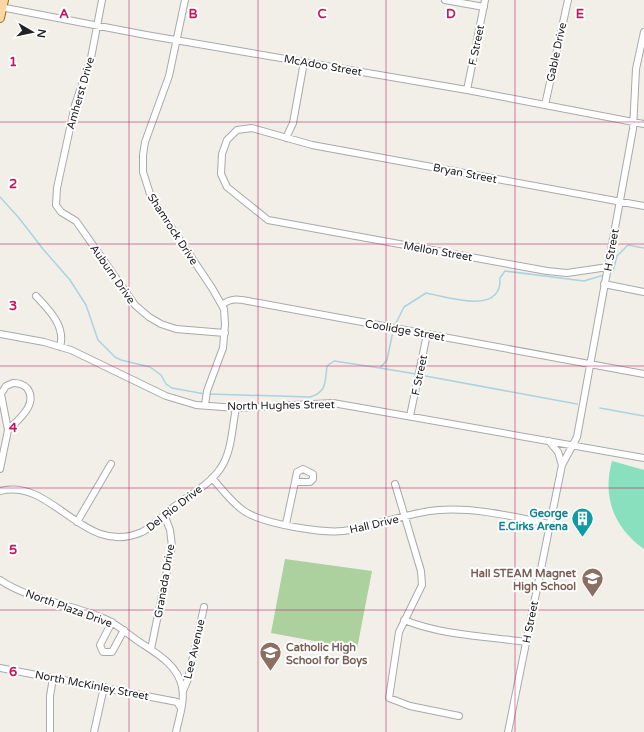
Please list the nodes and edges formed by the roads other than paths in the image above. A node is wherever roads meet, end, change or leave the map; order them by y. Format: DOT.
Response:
graph roads {
  1 [pos="102,0"];
  2 [pos="185,0"];
  3 [pos="445,0"];
  4 [pos="485,0"];
  5 [pos="568,0"];
  6 [pos="2,5"];
  7 [pos="484,8"];
  8 [pos="0,18"];
  9 [pos="96,26"];
  10 [pos="644,32"];
  11 [pos="176,39"];
  12 [pos="304,62"];
  13 [pos="467,90"];
  14 [pos="545,105"];
  15 [pos="634,122"];
  16 [pos="644,124"];
  17 [pos="286,138"];
  18 [pos="620,202"];
  19 [pos="644,206"];
  20 [pos="58,209"];
  21 [pos="268,220"];
  22 [pos="607,269"];
  23 [pos="605,282"];
  24 [pos="644,292"];
  25 [pos="36,296"];
  26 [pos="222,305"];
  27 [pos="225,333"];
  28 [pos="0,334"];
  29 [pos="427,334"];
  30 [pos="60,347"];
  31 [pos="590,364"];
  32 [pos="644,374"];
  33 [pos="204,405"];
  34 [pos="236,408"];
  35 [pos="410,416"];
  36 [pos="8,430"];
  37 [pos="549,441"];
  38 [pos="573,445"];
  39 [pos="644,458"];
  40 [pos="111,464"];
  41 [pos="562,465"];
  42 [pos="0,469"];
  43 [pos="212,478"];
  44 [pos="295,482"];
  45 [pos="395,484"];
  46 [pos="0,491"];
  47 [pos="164,514"];
  48 [pos="406,517"];
  49 [pos="77,522"];
  50 [pos="286,524"];
  51 [pos="550,524"];
  52 [pos="0,580"];
  53 [pos="204,608"];
  54 [pos="404,620"];
  55 [pos="112,622"];
  56 [pos="124,630"];
  57 [pos="526,642"];
  58 [pos="151,649"];
  59 [pos="0,668"];
  60 [pos="52,678"];
  61 [pos="104,687"];
  62 [pos="183,691"];
  63 [pos="181,708"];
  64 [pos="459,716"];
  65 [pos="50,732"];
  66 [pos="94,732"];
  67 [pos="176,732"];
  68 [pos="508,732"];
  1 -- 9 [label="street, Amherst Drive"];
  2 -- 11 [label="street, Shamrock Drive"];
  3 -- 7 [label="street"];
  4 -- 7 [label="street, F Street"];
  5 -- 14 [label="street, Gable Drive"];
  6 -- 8 [label="main road"];
  6 -- 9 [label="street, McAdoo Street"];
  7 -- 13 [label="street, F Street"];
  9 -- 11 [label="street, McAdoo Street"];
  9 -- 20 [label="street, Amherst Drive"];
  10 -- 15 [label="street, H Street"];
  11 -- 12 [label="street, McAdoo Street"];
  11 -- 26 [label="street, Shamrock Drive"];
  12 -- 13 [label="street, McAdoo Street"];
  12 -- 17 [label="street"];
  13 -- 14 [label="street, McAdoo Street"];
  14 -- 15 [label="street, McAdoo Street"];
  15 -- 16 [label="street, McAdoo Street"];
  15 -- 18 [label="street, H Street"];
  17 -- 18 [label="street, Bryan Street"];
  17 -- 21 [label="street, Bryan Street"];
  18 -- 19 [label="street, Bryan Street"];
  18 -- 22 [label="street, H Street"];
  20 -- 27 [label="street, Auburn Drive"];
  21 -- 22 [label="street, Mellon Street"];
  22 -- 23 [label="street, H Street"];
  23 -- 24 [label="street"];
  23 -- 31 [label="street, H Street"];
  25 -- 30 [label="street"];
  26 -- 27 [label="street, Shamrock Drive"];
  26 -- 29 [label="street, Coolidge Street"];
  27 -- 33 [label="street, Shamrock Drive"];
  28 -- 30 [label="street, North Hughes Street"];
  29 -- 31 [label="street, Coolidge Street"];
  29 -- 35 [label="street, F Street"];
  30 -- 33 [label="street, North Hughes Street"];
  31 -- 32 [label="street, Coolidge Street"];
  31 -- 38 [label="street, H Street"];
  33 -- 34 [label="street, North Hughes Street"];
  34 -- 35 [label="street, North Hughes Street"];
  34 -- 43 [label="street, Del Rio Drive"];
  35 -- 37 [label="street, North Hughes Street"];
  36 -- 36 [label="street"];
  36 -- 42 [label="street"];
  37 -- 38 [label="street, North Hughes Street"];
  37 -- 41 [label="street"];
  38 -- 39 [label="street, North Hughes Street"];
  38 -- 41 [label="street, H Street"];
  40 -- 49 [label="street"];
  41 -- 51 [label="street, H Street"];
  43 -- 47 [label="street, Del Rio Drive"];
  43 -- 50 [label="street, Hall Drive"];
  44 -- 50 [label="street"];
  45 -- 48 [label="street"];
  46 -- 49 [label="street, Del Rio Drive"];
  47 -- 49 [label="street, Del Rio Drive"];
  47 -- 58 [label="street, Granada Drive"];
  48 -- 50 [label="street, Hall Drive"];
  48 -- 51 [label="street, Hall Drive"];
  48 -- 54 [label="street"];
  51 -- 57 [label="street, H Street"];
  52 -- 55 [label="street, North Plaza Drive"];
  53 -- 62 [label="street, Lee Avenue"];
  54 -- 57 [label="street"];
  54 -- 64 [label="street"];
  55 -- 56 [label="street, North Plaza Drive"];
  55 -- 56 [label="street"];
  56 -- 58 [label="street, North Plaza Drive"];
  57 -- 68 [label="street, H Street"];
  58 -- 62 [label="street, North Plaza Drive"];
  59 -- 60 [label="street, North McKinley Street"];
  60 -- 61 [label="street, North McKinley Street"];
  60 -- 65 [label="street"];
  61 -- 63 [label="street, North McKinley Street"];
  61 -- 66 [label="street"];
  62 -- 63 [label="street"];
  63 -- 67 [label="street"];
}
